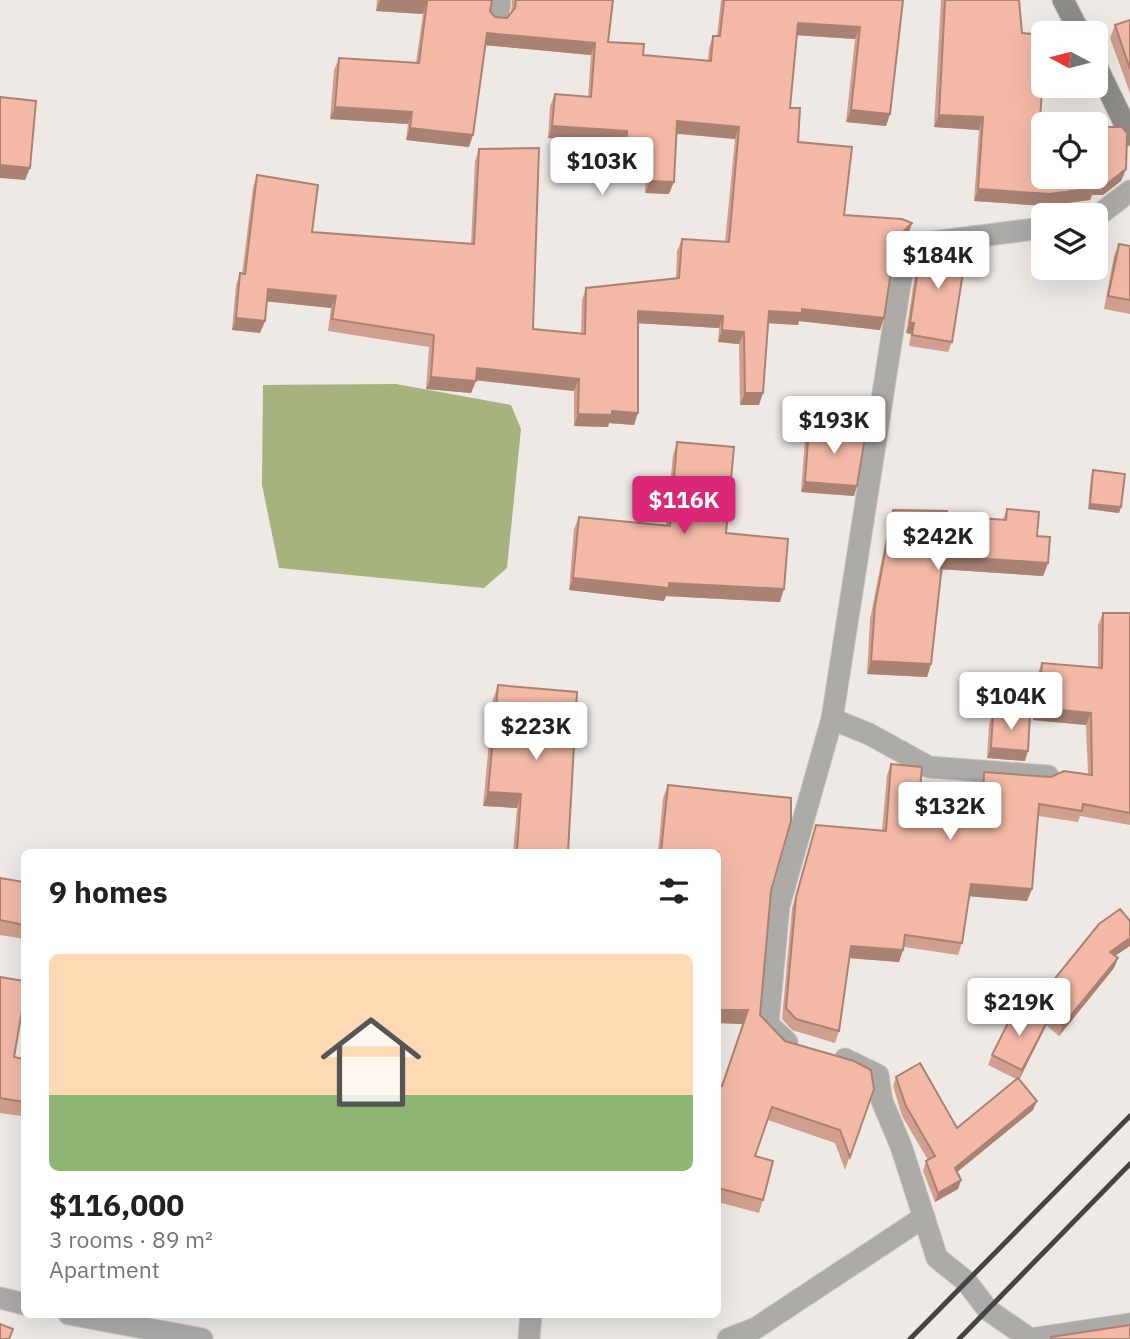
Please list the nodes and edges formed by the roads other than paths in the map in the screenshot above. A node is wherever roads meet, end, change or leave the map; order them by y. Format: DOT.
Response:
graph roads {
  1 [pos="1063,0"];
  2 [pos="1074,21"];
  3 [pos="1108,90"];
  4 [pos="1130,135"];
  5 [pos="1130,191"];
  6 [pos="1108,208"];
  7 [pos="1031,230"];
  8 [pos="832,719"];
  9 [pos="1048,776"];
  10 [pos="924,1217"];
  11 [pos="0,1298"];
  12 [pos="21,1303"];
  13 [pos="90,1318"];
  14 [pos="531,1318"];
  15 [pos="1130,1324"];
  16 [pos="202,1339"];
  17 [pos="530,1339"];
  18 [pos="728,1339"];
  1 -- 2 [label="main road"];
  3 -- 4 [label="main road"];
  5 -- 6 [label="street"];
  7 -- 8 [label="street"];
  8 -- 9 [label="street"];
  8 -- 10 [label="street"];
  10 -- 15 [label="street"];
  10 -- 18 [label="street"];
  11 -- 12 [label="street"];
  13 -- 16 [label="street"];
  14 -- 17 [label="street"];
}
